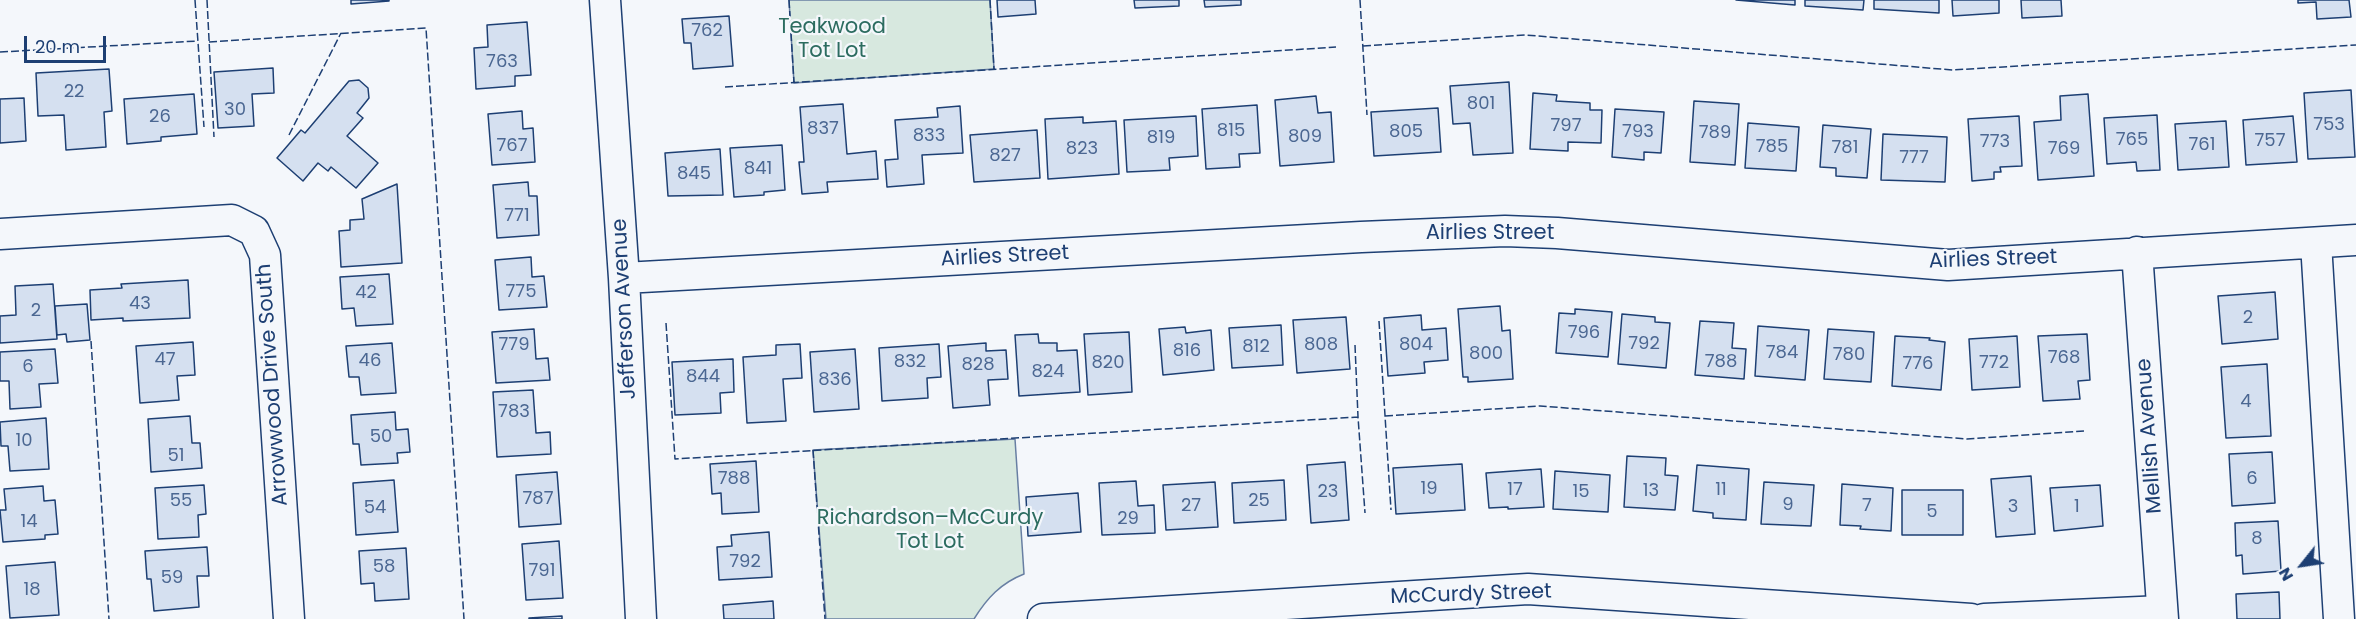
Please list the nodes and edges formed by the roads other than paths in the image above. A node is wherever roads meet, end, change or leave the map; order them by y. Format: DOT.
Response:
graph roads {
  1 [pos="605,0"];
  2 [pos="0,234"];
  3 [pos="2356,240"];
  4 [pos="2316,243"];
  5 [pos="2137,252"];
  6 [pos="624,278"];
  7 [pos="1362,609"];
  8 [pos="2163,615"];
  9 [pos="289,619"];
  10 [pos="641,619"];
  11 [pos="1043,619"];
  12 [pos="1971,619"];
  13 [pos="1984,619"];
  14 [pos="2339,619"];
  1 -- 6 [label="street, Jefferson Avenue"];
  2 -- 9 [label="street, Arrowwood Drive South"];
  3 -- 4 [label="street, Airlies Street"];
  4 -- 5 [label="street, Airlies Street"];
  4 -- 14 [label="street"];
  5 -- 6 [label="street, Airlies Street"];
  5 -- 8 [label="street, Mellish Avenue"];
  6 -- 10 [label="street, Jefferson Avenue"];
  7 -- 11 [label="street, McCurdy Street"];
  7 -- 12 [label="street, McCurdy Street"];
  8 -- 13 [label="street"];
}
